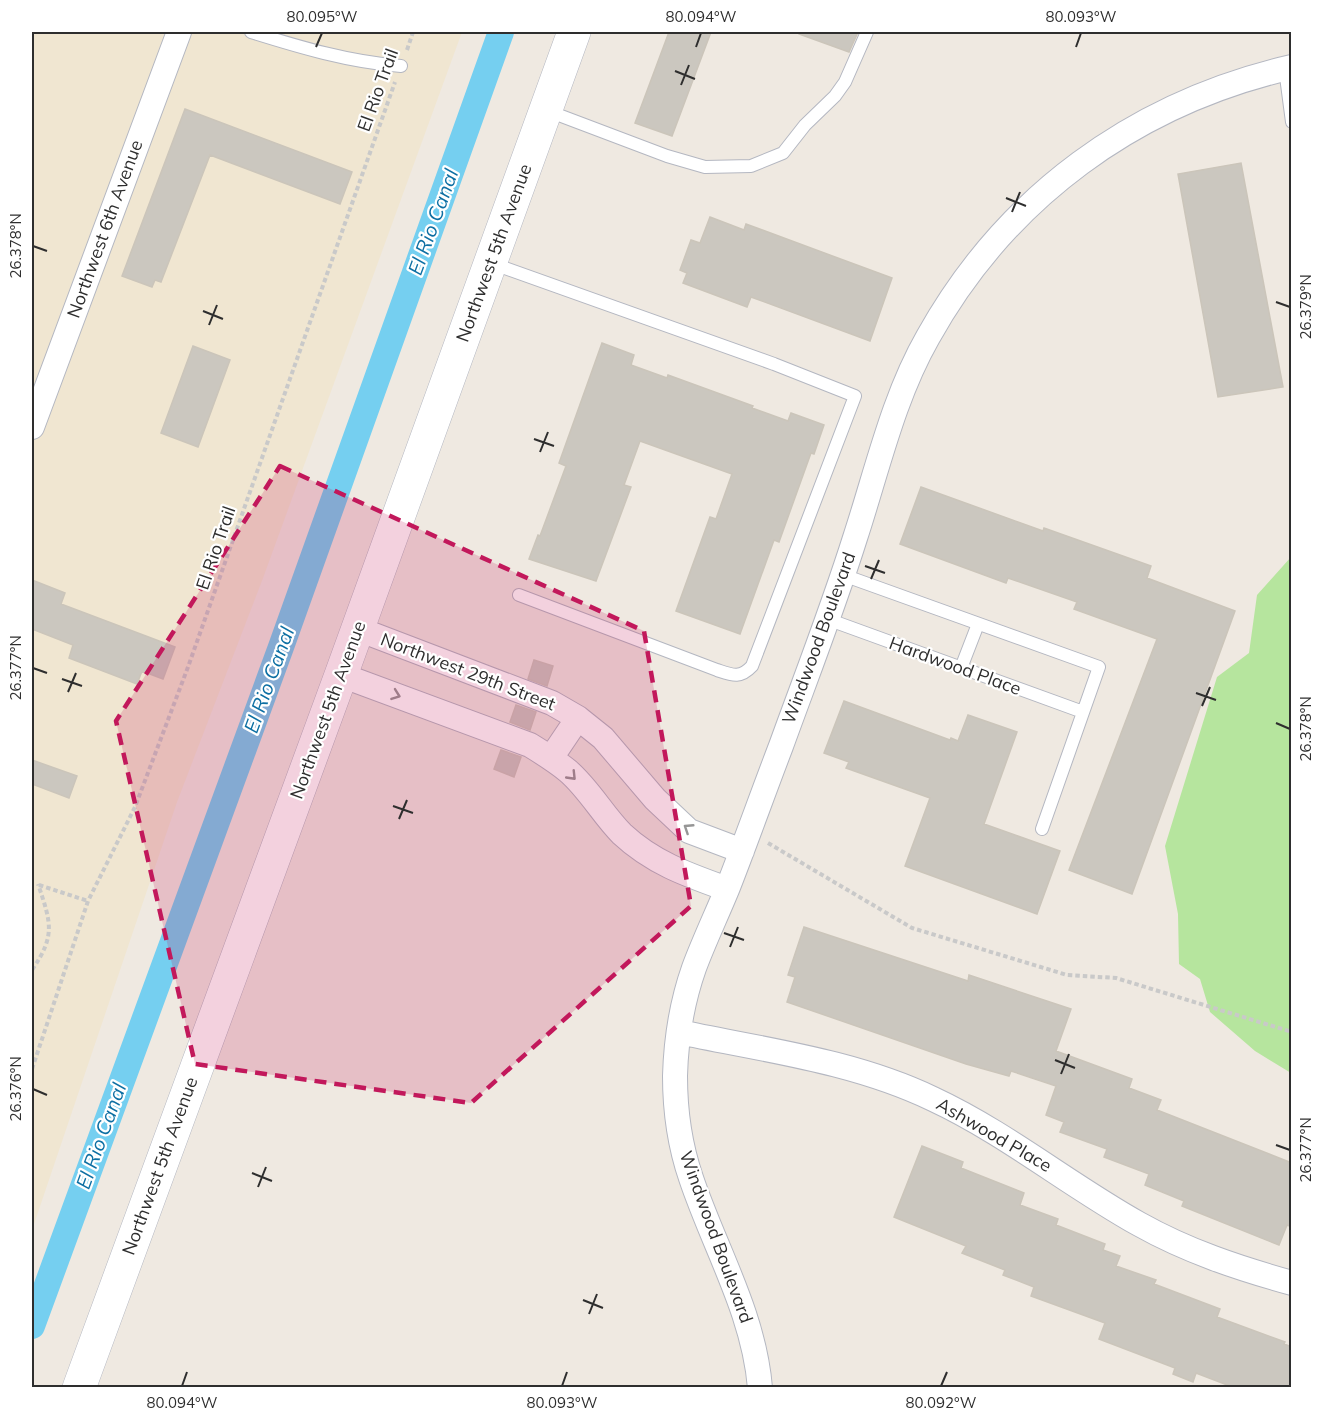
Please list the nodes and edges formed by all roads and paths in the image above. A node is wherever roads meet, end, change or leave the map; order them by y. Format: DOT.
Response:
graph roads {
  1 [pos="179,32"];
  2 [pos="250,32"];
  3 [pos="413,32"];
  4 [pos="574,32"];
  5 [pos="867,32"];
  6 [pos="401,66"];
  7 [pos="1288,68"];
  8 [pos="545,110"];
  9 [pos="1292,122"];
  10 [pos="490,262"];
  11 [pos="32,427"];
  12 [pos="843,575"];
  13 [pos="519,595"];
  14 [pos="827,619"];
  15 [pos="978,624"];
  16 [pos="358,630"];
  17 [pos="961,668"];
  18 [pos="341,675"];
  19 [pos="1083,712"];
  20 [pos="578,718"];
  21 [pos="551,758"];
  22 [pos="1042,830"];
  23 [pos="745,842"];
  24 [pos="728,889"];
  25 [pos="88,901"];
  26 [pos="32,970"];
  27 [pos="679,1032"];
  28 [pos="1292,1032"];
  29 [pos="32,1069"];
  30 [pos="1292,1282"];
  31 [pos="79,1388"];
  32 [pos="760,1388"];
  1 -- 11 [label="street, Northwest 6th Avenue"];
  2 -- 6 [label="lane"];
  3 -- 6 [label="path, El Rio Trail"];
  4 -- 8 [label="street, Northwest 5th Avenue"];
  5 -- 8 [label="lane"];
  6 -- 25 [label="path, El Rio Trail"];
  7 -- 9 [label="lane"];
  7 -- 12 [label="street, Windwood Boulevard"];
  8 -- 10 [label="street, Northwest 5th Avenue"];
  10 -- 13 [label="lane"];
  10 -- 16 [label="street, Northwest 5th Avenue"];
  12 -- 14 [label="street, Windwood Boulevard"];
  12 -- 15 [label="lane"];
  14 -- 17 [label="lane, Hardwood Place"];
  14 -- 23 [label="street, Windwood Boulevard"];
  15 -- 17 [label="lane"];
  15 -- 19 [label="lane"];
  16 -- 18 [label="street, Northwest 5th Avenue"];
  16 -- 20 [label="street, Northwest 29th Street"];
  17 -- 19 [label="lane, Hardwood Place"];
  18 -- 21 [label="street, one-way"];
  18 -- 31 [label="street, Northwest 5th Avenue"];
  19 -- 22 [label="lane"];
  20 -- 21 [label="street"];
  23 -- 20 [label="street, Northwest 29th Street, one-way"];
  21 -- 24 [label="street, one-way"];
  23 -- 24 [label="street, Windwood Boulevard"];
  23 -- 28 [label="path"];
  24 -- 27 [label="street, Windwood Boulevard"];
  25 -- 26 [label="path"];
  25 -- 29 [label="path, El Rio Trail"];
  27 -- 30 [label="street, Ashwood Place"];
  27 -- 32 [label="street, Windwood Boulevard"];
}
